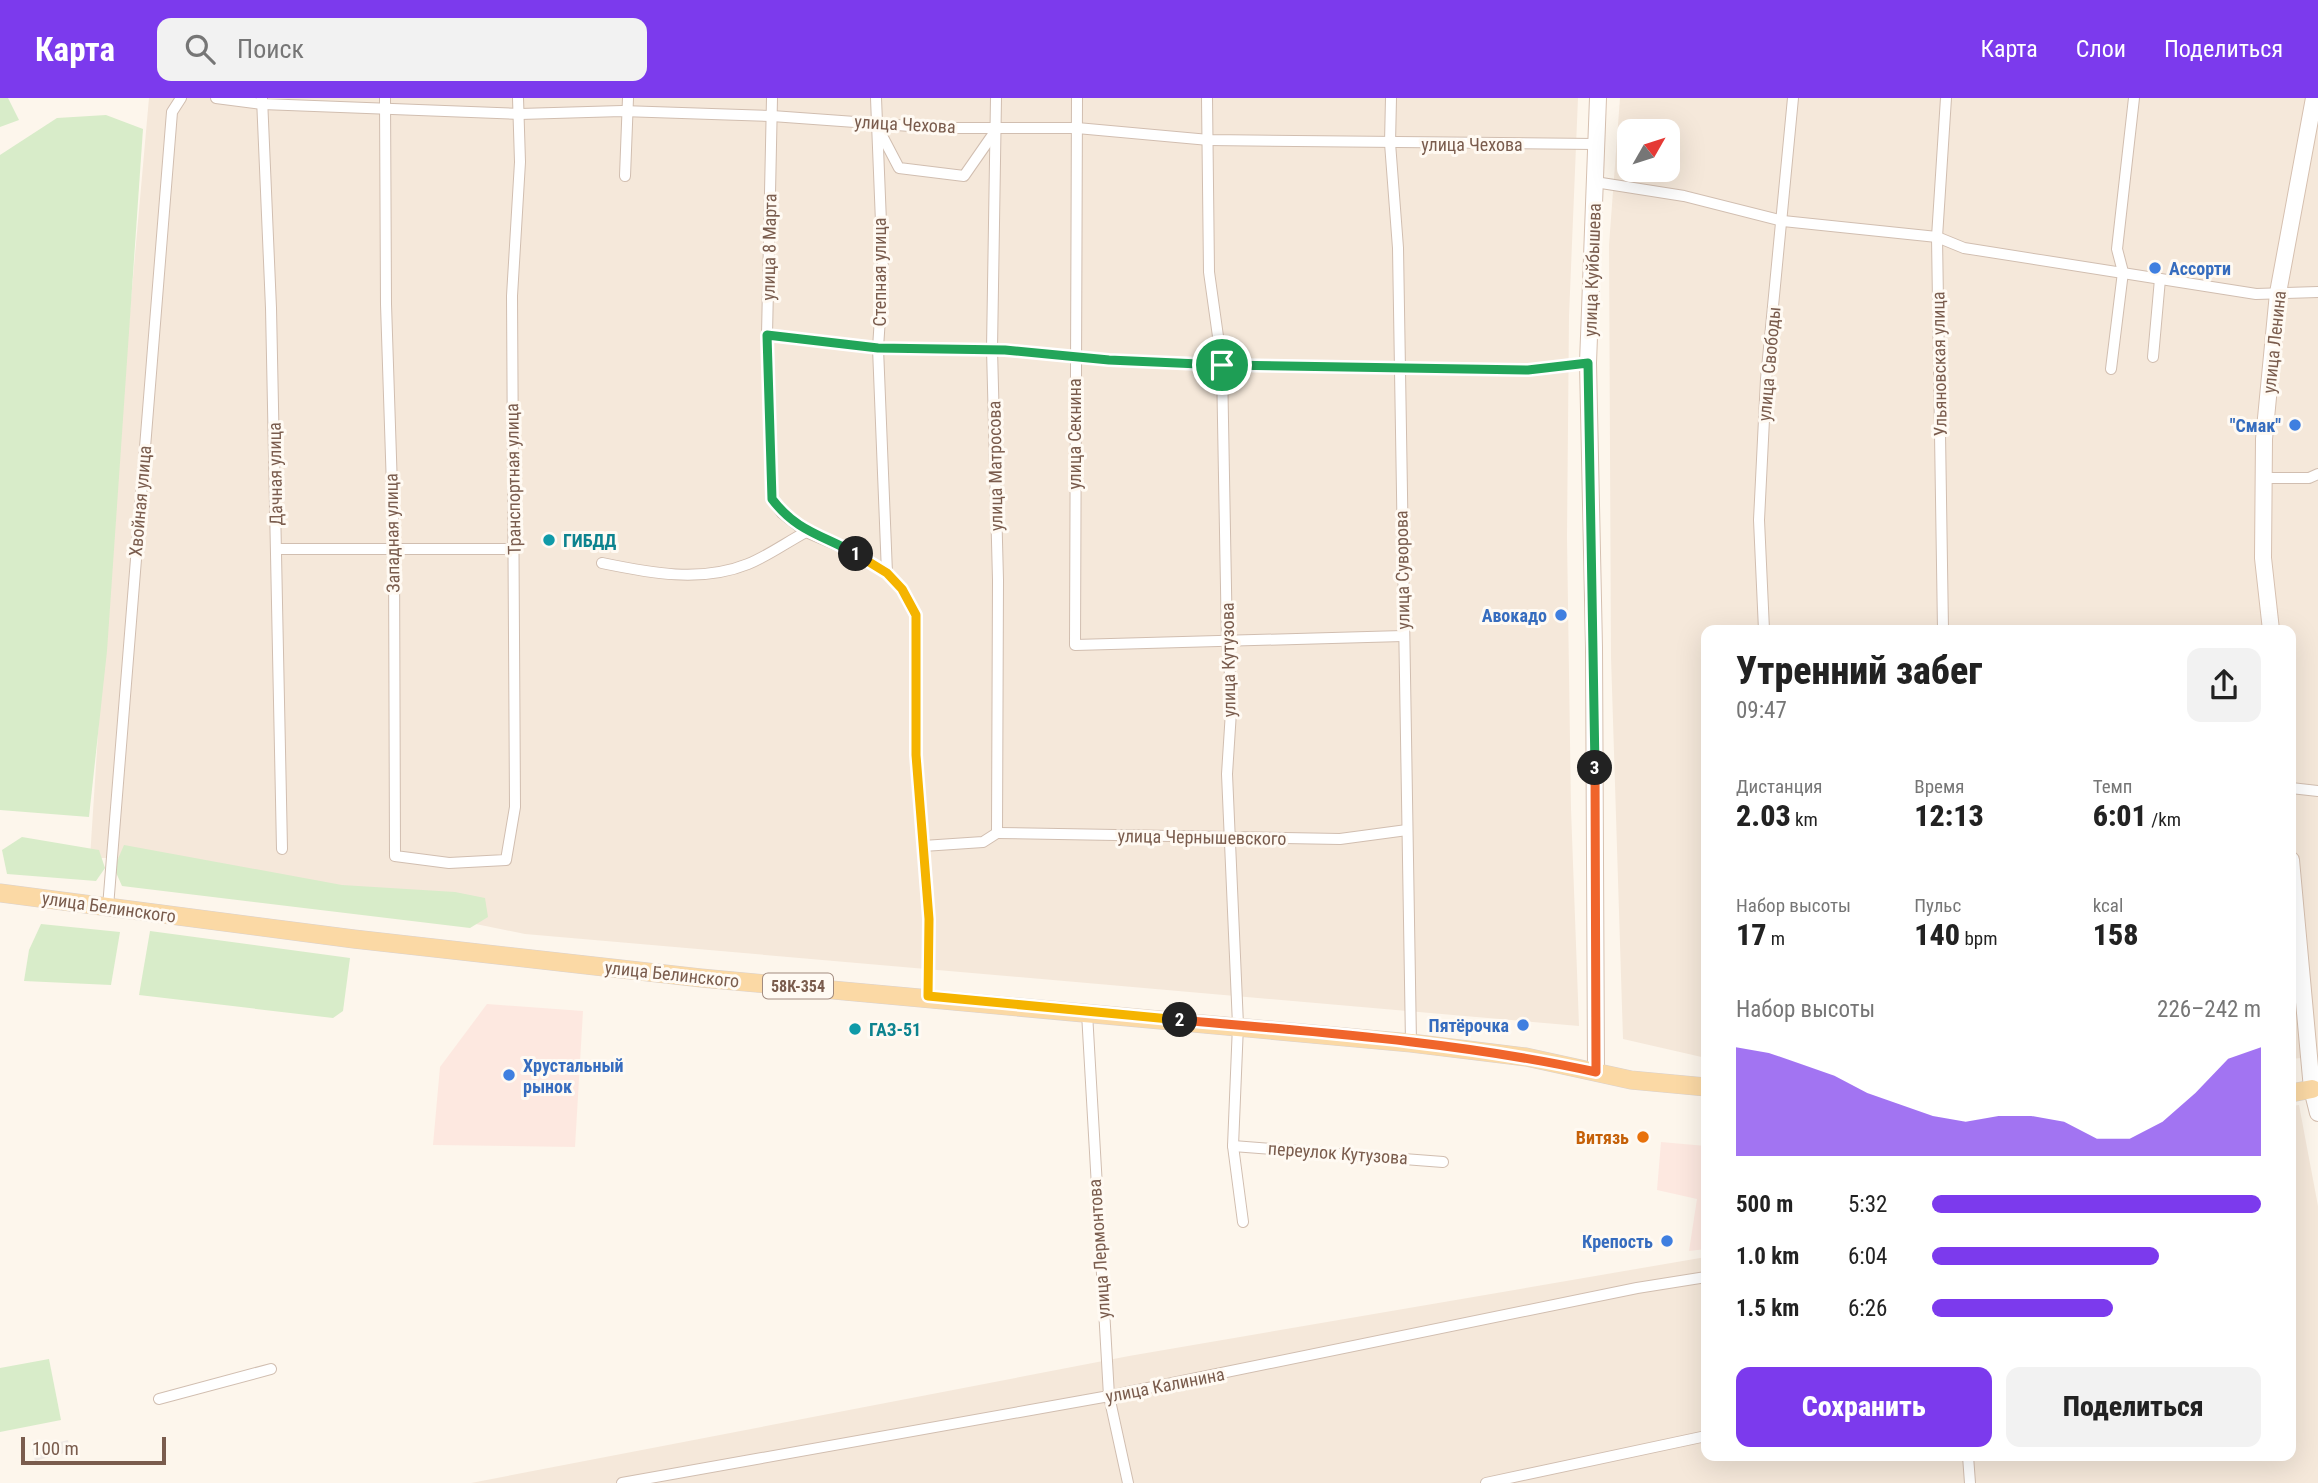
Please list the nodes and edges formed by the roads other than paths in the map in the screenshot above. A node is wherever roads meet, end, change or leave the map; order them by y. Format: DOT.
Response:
graph roads {
  1 [pos="181,98"];
  2 [pos="216,98"];
  3 [pos="518,98"];
  4 [pos="628,98"];
  5 [pos="772,98"];
  6 [pos="876,98"];
  7 [pos="996,98"];
  8 [pos="1077,98"];
  9 [pos="1207,98"];
  10 [pos="1391,98"];
  11 [pos="1598,98"];
  12 [pos="1793,98"];
  13 [pos="1946,98"];
  14 [pos="2134,98"];
  15 [pos="2314,98"];
  16 [pos="262,101"];
  17 [pos="385,103"];
  18 [pos="628,111"];
  19 [pos="520,114"];
  20 [pos="772,116"];
  21 [pos="875,123"];
  22 [pos="997,127"];
  23 [pos="1077,128"];
  24 [pos="1209,139"];
  25 [pos="1390,143"];
  26 [pos="1595,144"];
  27 [pos="625,176"];
  28 [pos="1595,182"];
  29 [pos="1783,221"];
  30 [pos="1937,237"];
  31 [pos="2123,272"];
  32 [pos="2160,279"];
  33 [pos="2318,292"];
  34 [pos="2278,293"];
  35 [pos="767,335"];
  36 [pos="878,348"];
  37 [pos="992,349"];
  38 [pos="1074,355"];
  39 [pos="2153,357"];
  40 [pos="1588,363"];
  41 [pos="1222,365"];
  42 [pos="1399,365"];
  43 [pos="2111,369"];
  44 [pos="2318,474"];
  45 [pos="2263,478"];
  46 [pos="806,532"];
  47 [pos="276,549"];
  48 [pos="394,549"];
  49 [pos="513,549"];
  50 [pos="603,563"];
  51 [pos="887,573"];
  52 [pos="1764,625"];
  53 [pos="1943,625"];
  54 [pos="2270,625"];
  55 [pos="1403,636"];
  56 [pos="1227,643"];
  57 [pos="2296,789"];
  58 [pos="2318,791"];
  59 [pos="1407,830"];
  60 [pos="997,833"];
  61 [pos="1232,836"];
  62 [pos="923,846"];
  63 [pos="282,849"];
  64 [pos="506,860"];
  65 [pos="6,894"];
  66 [pos="108,907"];
  67 [pos="2296,915"];
  68 [pos="928,996"];
  69 [pos="1087,1013"];
  70 [pos="1238,1025"];
  71 [pos="1411,1043"];
  72 [pos="1596,1072"];
  73 [pos="1701,1087"];
  74 [pos="2312,1089"];
  75 [pos="2296,1092"];
  76 [pos="2318,1113"];
  77 [pos="1233,1146"];
  78 [pos="1444,1162"];
  79 [pos="1243,1222"];
  80 [pos="1701,1278"];
  81 [pos="271,1369"];
  82 [pos="1110,1396"];
  83 [pos="159,1399"];
  84 [pos="1701,1437"];
  85 [pos="1968,1461"];
  86 [pos="622,1483"];
  87 [pos="1128,1483"];
  88 [pos="1486,1483"];
  89 [pos="1970,1483"];
  1 -- 66 [label="street, Хвойная улица"];
  2 -- 16 [label="street, улица Чехова"];
  3 -- 19 [label="street, Транспортная улица"];
  4 -- 18 [label="street"];
  5 -- 20 [label="street"];
  6 -- 21 [label="street, Степная улица"];
  7 -- 22 [label="street, улица Матросова"];
  8 -- 23 [label="street, улица Секнина"];
  9 -- 24 [label="street, улица Кутузова"];
  10 -- 25 [label="street, улица Суворова"];
  11 -- 26 [label="main road, улица Куйбышева"];
  12 -- 29 [label="street, улица Свободы"];
  13 -- 30 [label="street, Ульяновская улица"];
  14 -- 31 [label="street"];
  15 -- 34 [label="main road, улица Ленина"];
  16 -- 17 [label="street, улица Чехова"];
  16 -- 47 [label="street, Дачная улица"];
  17 -- 19 [label="street, улица Чехова"];
  17 -- 48 [label="street, Западная улица"];
  18 -- 19 [label="street, улица Чехова"];
  18 -- 20 [label="street, улица Чехова"];
  18 -- 27 [label="street"];
  19 -- 49 [label="street, Транспортная улица"];
  20 -- 21 [label="street, улица Чехова"];
  20 -- 35 [label="street, улица 8 Марта"];
  21 -- 22 [label="street, улица Чехова"];
  21 -- 22 [label="street"];
  21 -- 36 [label="street, Степная улица"];
  22 -- 23 [label="street, улица Чехова"];
  22 -- 37 [label="street, улица Матросова"];
  23 -- 24 [label="street, улица Чехова"];
  23 -- 38 [label="street, улица Секнина"];
  24 -- 25 [label="street, улица Чехова"];
  24 -- 41 [label="street, улица Кутузова"];
  25 -- 26 [label="street, улица Чехова"];
  25 -- 42 [label="street, улица Суворова"];
  26 -- 28 [label="main road, улица Куйбышева"];
  28 -- 29 [label="street"];
  28 -- 40 [label="main road, улица Куйбышева"];
  29 -- 30 [label="street"];
  29 -- 52 [label="street, улица Свободы"];
  30 -- 31 [label="street"];
  30 -- 53 [label="street, Ульяновская улица"];
  31 -- 32 [label="street"];
  31 -- 43 [label="street"];
  32 -- 34 [label="street"];
  32 -- 39 [label="street"];
  33 -- 34 [label="street"];
  34 -- 45 [label="main road, улица Ленина"];
  35 -- 36 [label="street"];
  35 -- 46 [label="street, улица 8 Марта"];
  36 -- 37 [label="street"];
  36 -- 51 [label="street, Степная улица"];
  37 -- 38 [label="street"];
  37 -- 60 [label="street, улица Матросова"];
  38 -- 41 [label="street"];
  38 -- 56 [label="street, улица Секнина"];
  40 -- 42 [label="street"];
  40 -- 72 [label="main road, улица Куйбышева"];
  41 -- 42 [label="street"];
  41 -- 56 [label="street, улица Кутузова"];
  42 -- 55 [label="street, улица Суворова"];
  44 -- 45 [label="street"];
  45 -- 54 [label="main road, улица Ленина"];
  46 -- 50 [label="street"];
  46 -- 51 [label="street"];
  47 -- 48 [label="street"];
  47 -- 63 [label="street, Дачная улица"];
  48 -- 49 [label="street"];
  48 -- 64 [label="street, Западная улица"];
  49 -- 64 [label="street, Транспортная улица"];
  51 -- 62 [label="street"];
  55 -- 56 [label="street"];
  55 -- 59 [label="street, улица Суворова"];
  56 -- 61 [label="street, улица Кутузова"];
  57 -- 58 [label="street"];
  59 -- 61 [label="street, улица Чернышевского"];
  59 -- 71 [label="street, улица Суворова"];
  60 -- 61 [label="street, улица Чернышевского"];
  60 -- 62 [label="street, улица Чернышевского"];
  61 -- 70 [label="street, улица Кутузова"];
  62 -- 68 [label="street"];
  65 -- 66 [label="main road, улица Белинского / 58К-354"];
  66 -- 68 [label="main road, улица Белинского / 58К-354"];
  67 -- 74 [label="main road"];
  68 -- 69 [label="main road, улица Белинского / 58К-354"];
  69 -- 70 [label="main road, улица Белинского / 58К-354"];
  69 -- 82 [label="street, улица Лермонтова"];
  70 -- 71 [label="main road, улица Белинского / 58К-354"];
  70 -- 77 [label="street, улица Кутузова"];
  71 -- 72 [label="main road, улица Белинского / 58К-354"];
  72 -- 73 [label="main road, улица Белинского"];
  74 -- 75 [label="main road"];
  74 -- 76 [label="main road"];
  77 -- 78 [label="street, переулок Кутузова"];
  77 -- 79 [label="street, улица Кутузова"];
  80 -- 82 [label="street, улица Калинина"];
  81 -- 83 [label="street"];
  82 -- 86 [label="street, улица Калинина"];
  82 -- 87 [label="street, улица Лермонтова"];
  84 -- 88 [label="street"];
  85 -- 89 [label="street"];
}
